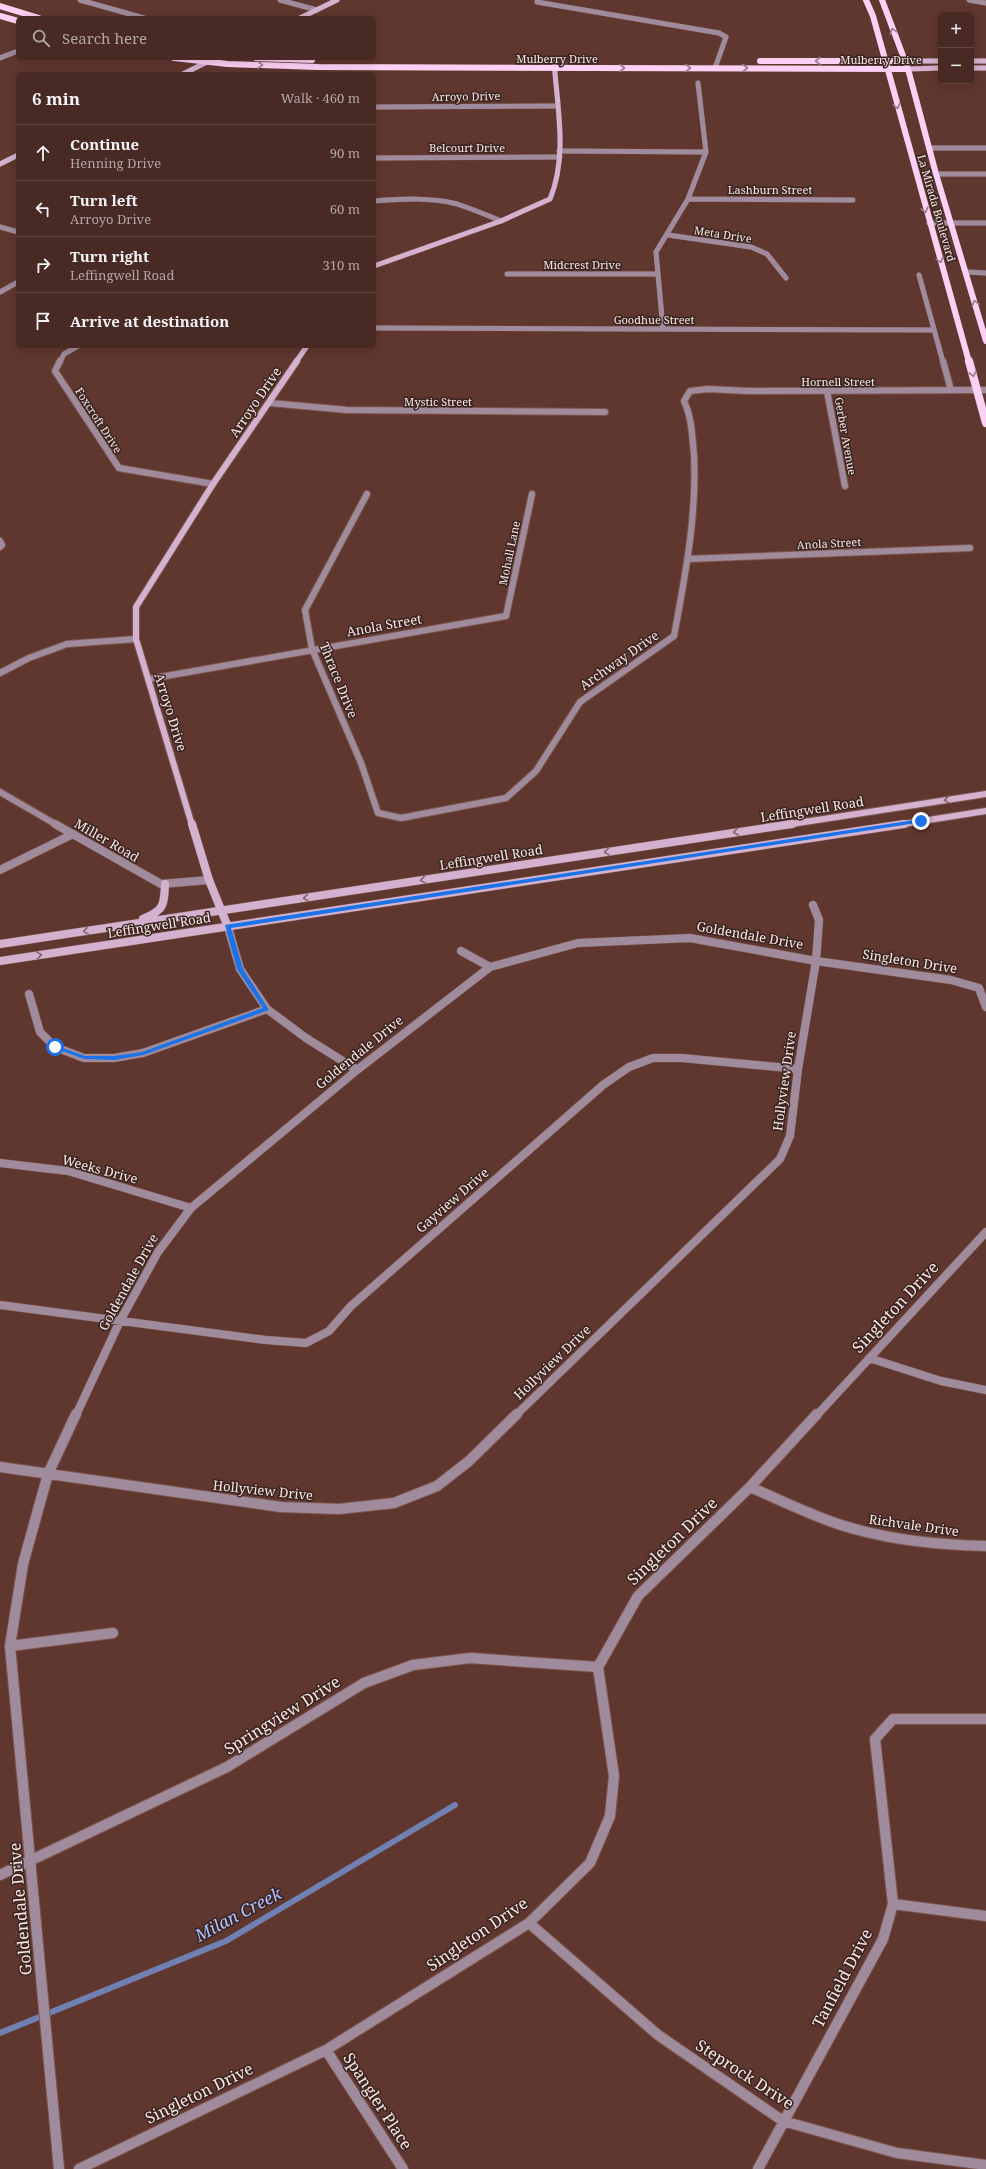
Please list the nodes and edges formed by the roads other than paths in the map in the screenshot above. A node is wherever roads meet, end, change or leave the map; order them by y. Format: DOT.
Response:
graph roads {
  1 [pos="80,0"];
  2 [pos="280,0"];
  3 [pos="337,0"];
  4 [pos="866,0"];
  5 [pos="882,0"];
  6 [pos="969,0"];
  7 [pos="537,2"];
  8 [pos="986,2"];
  9 [pos="0,6"];
  10 [pos="317,10"];
  11 [pos="0,16"];
  12 [pos="32,16"];
  13 [pos="137,16"];
  14 [pos="304,16"];
  15 [pos="16,20"];
  16 [pos="16,52"];
  17 [pos="0,58"];
  18 [pos="190,60"];
  19 [pos="211,60"];
  20 [pos="347,60"];
  21 [pos="717,61"];
  22 [pos="885,61"];
  23 [pos="904,61"];
  24 [pos="938,61"];
  25 [pos="974,61"];
  26 [pos="986,61"];
  27 [pos="207,62"];
  28 [pos="554,64"];
  29 [pos="715,68"];
  30 [pos="938,68"];
  31 [pos="974,68"];
  32 [pos="986,68"];
  33 [pos="886,69"];
  34 [pos="908,69"];
  35 [pos="187,72"];
  36 [pos="698,83"];
  37 [pos="556,106"];
  38 [pos="377,107"];
  39 [pos="929,148"];
  40 [pos="986,148"];
  41 [pos="559,151"];
  42 [pos="706,152"];
  43 [pos="16,156"];
  44 [pos="560,157"];
  45 [pos="376,158"];
  46 [pos="0,164"];
  47 [pos="936,174"];
  48 [pos="986,174"];
  49 [pos="688,199"];
  50 [pos="376,200"];
  51 [pos="853,200"];
  52 [pos="501,221"];
  53 [pos="929,223"];
  54 [pos="951,223"];
  55 [pos="986,223"];
  56 [pos="0,227"];
  57 [pos="16,231"];
  58 [pos="668,235"];
  59 [pos="376,265"];
  60 [pos="966,272"];
  61 [pos="986,272"];
  62 [pos="507,274"];
  63 [pos="657,274"];
  64 [pos="919,275"];
  65 [pos="786,278"];
  66 [pos="16,283"];
  67 [pos="0,292"];
  68 [pos="376,328"];
  69 [pos="663,329"];
  70 [pos="934,330"];
  71 [pos="986,341"];
  72 [pos="74,348"];
  73 [pos="306,348"];
  74 [pos="951,390"];
  75 [pos="977,390"];
  76 [pos="986,390"];
  77 [pos="690,391"];
  78 [pos="827,391"];
  79 [pos="270,403"];
  80 [pos="605,412"];
  81 [pos="986,423"];
  82 [pos="213,484"];
  83 [pos="844,486"];
  84 [pos="367,494"];
  85 [pos="532,494"];
  86 [pos="0,541"];
  87 [pos="0,547"];
  88 [pos="970,548"];
  89 [pos="688,559"];
  90 [pos="506,616"];
  91 [pos="136,639"];
  92 [pos="312,649"];
  93 [pos="0,673"];
  94 [pos="148,679"];
  95 [pos="0,792"];
  96 [pos="986,794"];
  97 [pos="986,811"];
  98 [pos="401,818"];
  99 [pos="73,834"];
  100 [pos="0,870"];
  101 [pos="209,880"];
  102 [pos="165,884"];
  103 [pos="813,905"];
  104 [pos="221,910"];
  105 [pos="134,924"];
  106 [pos="228,927"];
  107 [pos="0,944"];
  108 [pos="461,951"];
  109 [pos="0,961"];
  110 [pos="816,961"];
  111 [pos="490,967"];
  112 [pos="29,994"];
  113 [pos="986,1007"];
  114 [pos="267,1009"];
  115 [pos="798,1069"];
  116 [pos="357,1070"];
  117 [pos="0,1163"];
  118 [pos="191,1208"];
  119 [pos="986,1232"];
  120 [pos="0,1305"];
  121 [pos="120,1321"];
  122 [pos="869,1358"];
  123 [pos="986,1390"];
  124 [pos="0,1467"];
  125 [pos="48,1474"];
  126 [pos="750,1487"];
  127 [pos="986,1546"];
  128 [pos="113,1633"];
  129 [pos="10,1646"];
  130 [pos="598,1667"];
  131 [pos="986,1719"];
  132 [pos="32,1861"];
  133 [pos="0,1874"];
  134 [pos="893,1904"];
  135 [pos="986,1916"];
  136 [pos="529,1923"];
  137 [pos="326,2050"];
  138 [pos="783,2121"];
  139 [pos="986,2165"];
  140 [pos="59,2169"];
  141 [pos="79,2169"];
  142 [pos="403,2169"];
  143 [pos="758,2169"];
  1 -- 13 [label="street"];
  2 -- 10 [label="street"];
  3 -- 10 [label="street"];
  4 -- 22 [label="main road, La Mirada Boulevard"];
  23 -- 5 [label="main road, La Mirada Boulevard, one-way"];
  6 -- 8 [label="street"];
  7 -- 21 [label="street"];
  9 -- 12 [label="main road"];
  10 -- 14 [label="street"];
  11 -- 15 [label="main road"];
  16 -- 17 [label="street"];
  18 -- 27 [label="main road, Mulberry Drive"];
  19 -- 27 [label="street"];
  20 -- 28 [label="main road, Mulberry Drive"];
  22 -- 21 [label="main road, Mulberry Drive, one-way"];
  21 -- 28 [label="main road, Mulberry Drive"];
  21 -- 29 [label="street"];
  22 -- 23 [label="main road, Mulberry Drive"];
  22 -- 33 [label="main road, La Mirada Boulevard"];
  23 -- 24 [label="street, Mulberry Drive"];
  23 -- 34 [label="main road, La Mirada Boulevard"];
  25 -- 26 [label="street"];
  27 -- 28 [label="main road, Mulberry Drive, one-way"];
  27 -- 35 [label="street"];
  28 -- 29 [label="main road, Mulberry Drive, one-way"];
  28 -- 37 [label="street"];
  29 -- 33 [label="main road, Mulberry Drive, one-way"];
  30 -- 34 [label="street, Mulberry Drive"];
  31 -- 32 [label="street"];
  33 -- 34 [label="main road, Mulberry Drive"];
  33 -- 53 [label="main road, La Mirada Boulevard, one-way"];
  34 -- 39 [label="main road, La Mirada Boulevard"];
  36 -- 42 [label="street"];
  37 -- 38 [label="street, Arroyo Drive"];
  37 -- 41 [label="street"];
  39 -- 40 [label="street"];
  39 -- 47 [label="main road, La Mirada Boulevard"];
  41 -- 42 [label="street"];
  41 -- 44 [label="street"];
  42 -- 49 [label="street"];
  43 -- 46 [label="street"];
  44 -- 45 [label="street, Belcourt Drive"];
  44 -- 52 [label="street"];
  47 -- 48 [label="street"];
  47 -- 54 [label="main road, La Mirada Boulevard"];
  49 -- 51 [label="street, Lashburn Street"];
  49 -- 58 [label="street"];
  50 -- 52 [label="street"];
  52 -- 59 [label="street"];
  53 -- 54 [label="street"];
  53 -- 75 [label="main road, La Mirada Boulevard, one-way"];
  54 -- 55 [label="street"];
  54 -- 60 [label="main road, La Mirada Boulevard"];
  56 -- 57 [label="street"];
  58 -- 63 [label="street"];
  58 -- 65 [label="street, Meta Drive"];
  60 -- 61 [label="street"];
  71 -- 60 [label="main road, La Mirada Boulevard, one-way"];
  62 -- 63 [label="street, Midcrest Drive"];
  63 -- 69 [label="street"];
  64 -- 70 [label="street"];
  66 -- 67 [label="street"];
  68 -- 69 [label="street, Goodhue Street"];
  69 -- 70 [label="street, Goodhue Street"];
  70 -- 74 [label="street"];
  72 -- 82 [label="street, Foxcroft Drive"];
  73 -- 79 [label="street, Arroyo Drive"];
  74 -- 75 [label="street, Hornell Street"];
  74 -- 78 [label="street, Hornell Street"];
  75 -- 76 [label="street, Hornell Street"];
  75 -- 81 [label="main road, La Mirada Boulevard"];
  77 -- 78 [label="street, Hornell Street"];
  77 -- 89 [label="street, Archway Drive"];
  78 -- 83 [label="street, Gerber Avenue"];
  79 -- 80 [label="street, Mystic Street"];
  79 -- 82 [label="street, Arroyo Drive"];
  82 -- 91 [label="street, Arroyo Drive"];
  84 -- 92 [label="street, Thrace Drive"];
  85 -- 90 [label="street, Mohall Lane"];
  86 -- 87 [label="street"];
  88 -- 89 [label="street, Anola Street"];
  89 -- 98 [label="street, Archway Drive"];
  90 -- 92 [label="street, Anola Street"];
  91 -- 93 [label="street"];
  91 -- 94 [label="street, Arroyo Drive"];
  92 -- 94 [label="street, Anola Street"];
  92 -- 98 [label="street, Thrace Drive"];
  94 -- 101 [label="street, Arroyo Drive"];
  95 -- 99 [label="street, Miller Road"];
  96 -- 104 [label="street, Leffingwell Road, one-way"];
  97 -- 106 [label="street, Leffingwell Road"];
  99 -- 100 [label="street"];
  99 -- 102 [label="street, Miller Road"];
  101 -- 102 [label="street, Miller Road"];
  101 -- 104 [label="street, Arroyo Drive"];
  102 -- 105 [label="street"];
  103 -- 110 [label="street, Hollyview Drive"];
  104 -- 105 [label="street, Leffingwell Road"];
  104 -- 106 [label="street, Arroyo Drive"];
  105 -- 107 [label="street, Leffingwell Road, one-way"];
  109 -- 106 [label="street, Leffingwell Road, one-way"];
  106 -- 114 [label="street, Arroyo Drive"];
  108 -- 111 [label="street"];
  110 -- 111 [label="street, Goldendale Drive"];
  110 -- 113 [label="street, Singleton Drive"];
  110 -- 115 [label="street, Hollyview Drive"];
  111 -- 116 [label="street, Goldendale Drive"];
  112 -- 114 [label="street"];
  114 -- 116 [label="street, Arroyo Drive"];
  115 -- 121 [label="street, Gayview Drive"];
  115 -- 125 [label="street, Hollyview Drive"];
  116 -- 118 [label="street, Goldendale Drive"];
  117 -- 118 [label="street, Weeks Drive"];
  118 -- 121 [label="street, Goldendale Drive"];
  119 -- 122 [label="street, Singleton Drive"];
  120 -- 121 [label="street"];
  121 -- 125 [label="street, Goldendale Drive"];
  122 -- 123 [label="street"];
  122 -- 126 [label="street, Singleton Drive"];
  124 -- 125 [label="street, Hollyview Drive"];
  125 -- 129 [label="street, Goldendale Drive"];
  126 -- 127 [label="street, Richvale Drive"];
  126 -- 130 [label="street, Singleton Drive"];
  128 -- 129 [label="street"];
  129 -- 132 [label="street, Goldendale Drive"];
  130 -- 132 [label="street, Springview Drive"];
  130 -- 136 [label="street, Singleton Drive"];
  131 -- 134 [label="street, Tanfield Drive"];
  132 -- 133 [label="street, Springview Drive"];
  132 -- 140 [label="street, Goldendale Drive"];
  134 -- 135 [label="street"];
  134 -- 138 [label="street, Tanfield Drive"];
  136 -- 137 [label="street, Singleton Drive"];
  136 -- 138 [label="street, Steprock Drive"];
  137 -- 141 [label="street, Singleton Drive"];
  137 -- 142 [label="street, Spangler Place"];
  138 -- 139 [label="street, Steprock Drive"];
  138 -- 143 [label="street, Tanfield Drive"];
}
